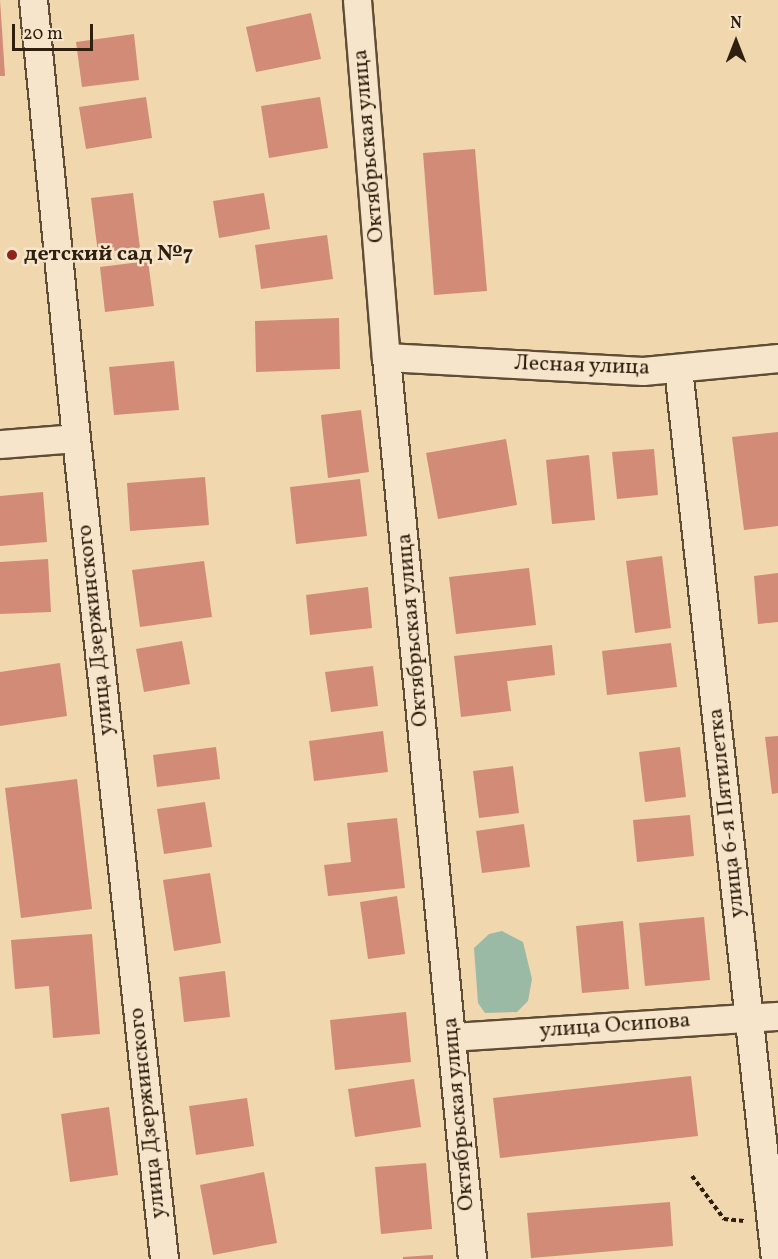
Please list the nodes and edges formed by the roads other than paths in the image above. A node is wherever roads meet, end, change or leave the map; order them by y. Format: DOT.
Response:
graph roads {
  1 [pos="33,0"];
  2 [pos="357,0"];
  3 [pos="386,357"];
  4 [pos="778,357"];
  5 [pos="678,368"];
  6 [pos="76,438"];
  7 [pos="0,444"];
  8 [pos="778,1016"];
  9 [pos="749,1018"];
  10 [pos="451,1037"];
  11 [pos="164,1259"];
  12 [pos="472,1259"];
  13 [pos="775,1259"];
  1 -- 6 [label="street, улица Дзержинского"];
  2 -- 3 [label="street, Октябрьская улица"];
  3 -- 5 [label="street, Лесная улица"];
  3 -- 10 [label="street, Октябрьская улица"];
  4 -- 5 [label="street, Лесная улица"];
  5 -- 9 [label="street, улица 6-я Пятилетка"];
  6 -- 7 [label="street"];
  6 -- 11 [label="street, улица Дзержинского"];
  8 -- 9 [label="street, улица Осипова"];
  9 -- 10 [label="street, улица Осипова"];
  9 -- 13 [label="street, улица 6-я Пятилетка"];
  10 -- 12 [label="street, Октябрьская улица"];
}
